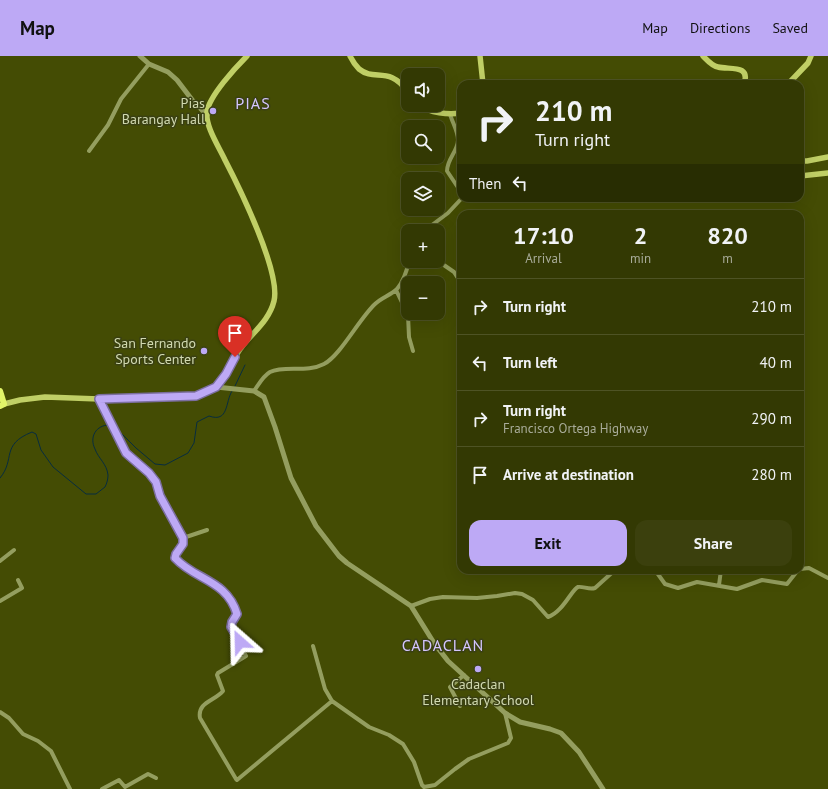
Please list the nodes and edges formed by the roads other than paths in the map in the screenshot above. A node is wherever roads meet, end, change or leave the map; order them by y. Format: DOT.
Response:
graph roads {
  1 [pos="140,56"];
  2 [pos="247,56"];
  3 [pos="350,56"];
  4 [pos="480,56"];
  5 [pos="702,56"];
  6 [pos="811,56"];
  7 [pos="149,64"];
  8 [pos="483,80"];
  9 [pos="745,80"];
  10 [pos="792,80"];
  11 [pos="401,83"];
  12 [pos="437,112"];
  13 [pos="457,113"];
  14 [pos="450,114"];
  15 [pos="207,115"];
  16 [pos="457,137"];
  17 [pos="457,143"];
  18 [pos="89,151"];
  19 [pos="828,157"];
  20 [pos="804,161"];
  21 [pos="828,173"];
  22 [pos="804,176"];
  23 [pos="457,186"];
  24 [pos="458,202"];
  25 [pos="433,224"];
  26 [pos="445,266"];
  27 [pos="407,268"];
  28 [pos="457,277"];
  29 [pos="396,290"];
  30 [pos="413,351"];
  31 [pos="216,387"];
  32 [pos="0,391"];
  33 [pos="254,391"];
  34 [pos="99,399"];
  35 [pos="2,405"];
  36 [pos="207,530"];
  37 [pos="183,538"];
  38 [pos="14,550"];
  39 [pos="0,561"];
  40 [pos="804,568"];
  41 [pos="610,574"];
  42 [pos="657,574"];
  43 [pos="720,574"];
  44 [pos="795,574"];
  45 [pos="828,578"];
  46 [pos="18,580"];
  47 [pos="719,585"];
  48 [pos="0,601"];
  49 [pos="412,606"];
  50 [pos="313,646"];
  51 [pos="464,675"];
  52 [pos="332,702"];
  53 [pos="460,706"];
  54 [pos="0,712"];
  55 [pos="505,713"];
  56 [pos="156,778"];
  57 [pos="70,789"];
  58 [pos="102,789"];
  59 [pos="603,789"];
  1 -- 7 [label="street"];
  2 -- 15 [label="main road"];
  3 -- 11 [label="main road"];
  4 -- 8 [label="main road"];
  5 -- 9 [label="main road"];
  6 -- 10 [label="main road"];
  7 -- 15 [label="street"];
  7 -- 18 [label="street"];
  12 -- 14 [label="main road"];
  13 -- 14 [label="main road"];
  14 -- 16 [label="street"];
  15 -- 31 [label="main road"];
  17 -- 23 [label="street"];
  19 -- 20 [label="main road"];
  21 -- 22 [label="main road"];
  24 -- 25 [label="street"];
  26 -- 28 [label="street"];
  27 -- 29 [label="street"];
  29 -- 30 [label="street"];
  29 -- 33 [label="street"];
  31 -- 33 [label="street"];
  31 -- 34 [label="main road"];
  32 -- 35 [label="main road"];
  33 -- 49 [label="street"];
  34 -- 35 [label="main road"];
  34 -- 37 [label="street"];
  36 -- 37 [label="street"];
  37 -- 52 [label="street"];
  38 -- 39 [label="street"];
  40 -- 45 [label="street"];
  41 -- 49 [label="street"];
  42 -- 47 [label="street"];
  43 -- 47 [label="street"];
  44 -- 47 [label="street"];
  46 -- 48 [label="street"];
  49 -- 51 [label="street"];
  50 -- 52 [label="street"];
  51 -- 53 [label="street"];
  51 -- 55 [label="street"];
  52 -- 55 [label="street"];
  54 -- 57 [label="street"];
  55 -- 59 [label="street"];
  56 -- 58 [label="street"];
}
